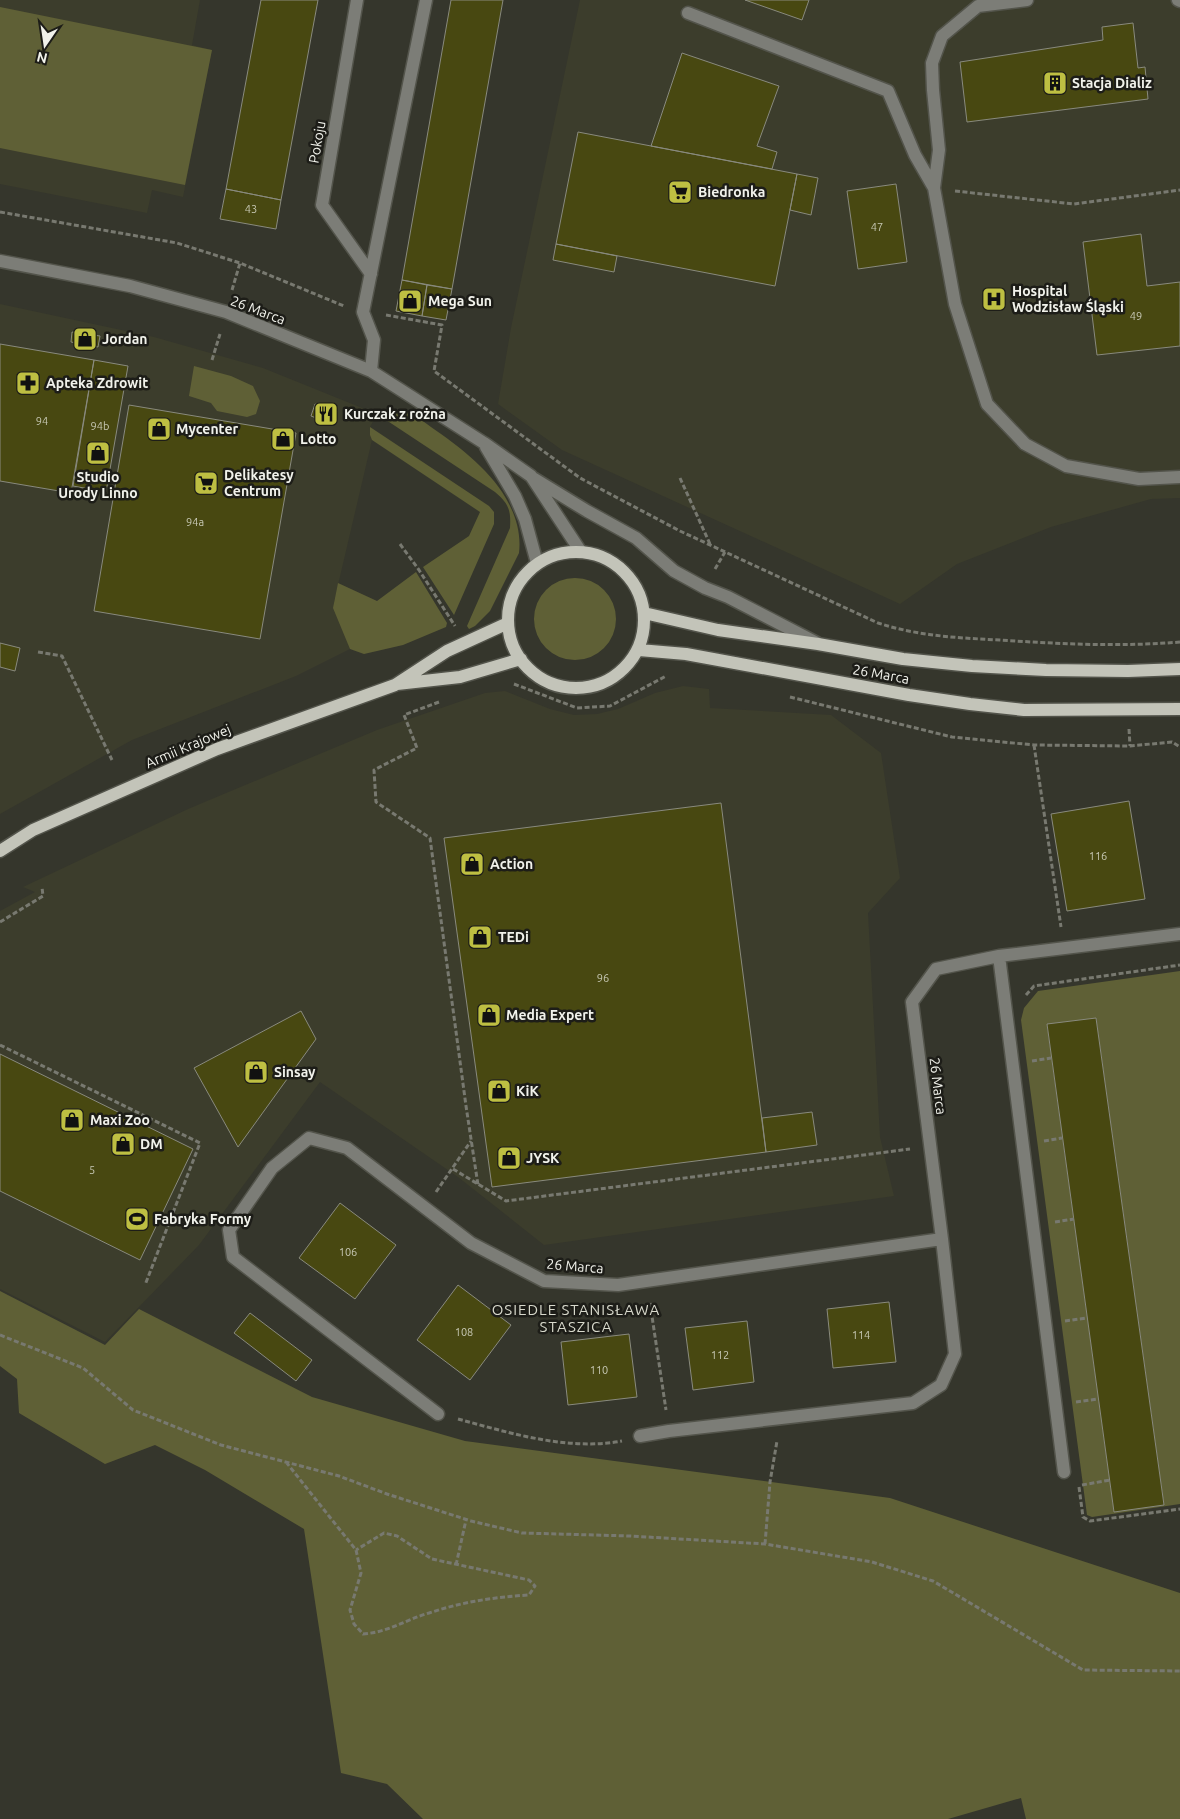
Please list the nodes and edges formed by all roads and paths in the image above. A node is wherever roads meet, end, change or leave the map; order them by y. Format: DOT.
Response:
graph roads {
  1 [pos="357,0"];
  2 [pos="426,0"];
  3 [pos="1027,0"];
  4 [pos="688,13"];
  5 [pos="934,188"];
  6 [pos="1180,190"];
  7 [pos="0,212"];
  8 [pos="0,261"];
  9 [pos="240,263"];
  10 [pos="371,274"];
  11 [pos="232,290"];
  12 [pos="363,312"];
  13 [pos="220,334"];
  14 [pos="212,360"];
  15 [pos="371,371"];
  16 [pos="484,443"];
  17 [pos="531,476"];
  18 [pos="1180,476"];
  19 [pos="680,478"];
  20 [pos="400,544"];
  21 [pos="711,545"];
  22 [pos="581,552"];
  23 [pos="537,563"];
  24 [pos="644,613"];
  25 [pos="508,623"];
  26 [pos="456,628"];
  27 [pos="1180,642"];
  28 [pos="818,644"];
  29 [pos="639,650"];
  30 [pos="38,652"];
  31 [pos="521,659"];
  32 [pos="1180,668"];
  33 [pos="395,685"];
  34 [pos="1180,709"];
  35 [pos="404,715"];
  36 [pos="1129,728"];
  37 [pos="1034,745"];
  38 [pos="1130,746"];
  39 [pos="112,760"];
  40 [pos="0,851"];
  41 [pos="42,887"];
  42 [pos="0,922"];
  43 [pos="1062,934"];
  44 [pos="1180,934"];
  45 [pos="999,956"];
  46 [pos="1180,965"];
  47 [pos="1024,996"];
  48 [pos="0,1045"];
  49 [pos="1051,1058"];
  50 [pos="1032,1061"];
  51 [pos="1062,1138"];
  52 [pos="471,1141"];
  53 [pos="1043,1141"];
  54 [pos="930,1146"];
  55 [pos="453,1169"];
  56 [pos="478,1185"];
  57 [pos="437,1191"];
  58 [pos="1074,1219"];
  59 [pos="1054,1222"];
  60 [pos="942,1239"];
  61 [pos="145,1285"];
  62 [pos="650,1299"];
  63 [pos="1087,1318"];
  64 [pos="1057,1322"];
  65 [pos="0,1335"];
  66 [pos="1098,1399"];
  67 [pos="1068,1404"];
  68 [pos="438,1414"];
  69 [pos="781,1418"];
  70 [pos="669,1431"];
  71 [pos="640,1436"];
  72 [pos="285,1462"];
  73 [pos="1064,1472"];
  74 [pos="1110,1480"];
  75 [pos="1180,1509"];
  76 [pos="466,1520"];
  77 [pos="765,1544"];
  78 [pos="356,1550"];
  79 [pos="456,1565"];
  80 [pos="1180,1671"];
  1 -- 10 [label="street, Pokoju"];
  2 -- 10 [label="street"];
  3 -- 5 [label="street"];
  4 -- 5 [label="street"];
  5 -- 6 [label="path"];
  5 -- 18 [label="street"];
  7 -- 9 [label="path"];
  8 -- 15 [label="street, 26 Marca"];
  9 -- 11 [label="path"];
  9 -- 12 [label="path"];
  10 -- 12 [label="street"];
  12 -- 15 [label="street"];
  12 -- 21 [label="path"];
  13 -- 14 [label="path"];
  15 -- 16 [label="street, 26 Marca"];
  16 -- 17 [label="street, 26 Marca"];
  16 -- 23 [label="street, 26 Marca"];
  17 -- 22 [label="street, 26 Marca"];
  17 -- 28 [label="street"];
  19 -- 21 [label="path"];
  20 -- 26 [label="path"];
  21 -- 27 [label="path"];
  22 -- 23 [label="main road"];
  22 -- 24 [label="main road"];
  23 -- 25 [label="main road"];
  24 -- 28 [label="main road, 26 Marca"];
  24 -- 29 [label="main road"];
  25 -- 31 [label="main road"];
  25 -- 33 [label="main road, Armii Krajowej"];
  28 -- 32 [label="main road, 26 Marca"];
  29 -- 31 [label="main road"];
  29 -- 34 [label="main road, 26 Marca"];
  30 -- 39 [label="path"];
  31 -- 33 [label="main road, Armii Krajowej"];
  33 -- 40 [label="main road, Armii Krajowej"];
  35 -- 52 [label="path"];
  36 -- 38 [label="path"];
  37 -- 43 [label="path"];
  41 -- 42 [label="path"];
  44 -- 45 [label="street, 26 Marca"];
  45 -- 54 [label="street, 26 Marca"];
  45 -- 73 [label="street"];
  46 -- 47 [label="path"];
  48 -- 61 [label="path"];
  49 -- 50 [label="path"];
  51 -- 53 [label="path"];
  52 -- 55 [label="path"];
  52 -- 56 [label="path"];
  54 -- 56 [label="path"];
  54 -- 60 [label="street, 26 Marca"];
  55 -- 56 [label="path"];
  55 -- 57 [label="path"];
  58 -- 59 [label="path"];
  60 -- 68 [label="street, 26 Marca"];
  60 -- 69 [label="street"];
  62 -- 70 [label="path"];
  63 -- 64 [label="path"];
  65 -- 72 [label="path"];
  66 -- 67 [label="path"];
  68 -- 71 [label="path"];
  69 -- 70 [label="street"];
  69 -- 77 [label="path"];
  70 -- 71 [label="street"];
  72 -- 76 [label="path"];
  72 -- 78 [label="path"];
  74 -- 75 [label="path"];
  76 -- 77 [label="path"];
  76 -- 79 [label="path"];
  77 -- 80 [label="path"];
  78 -- 79 [label="path"];
  78 -- 79 [label="path"];
}
